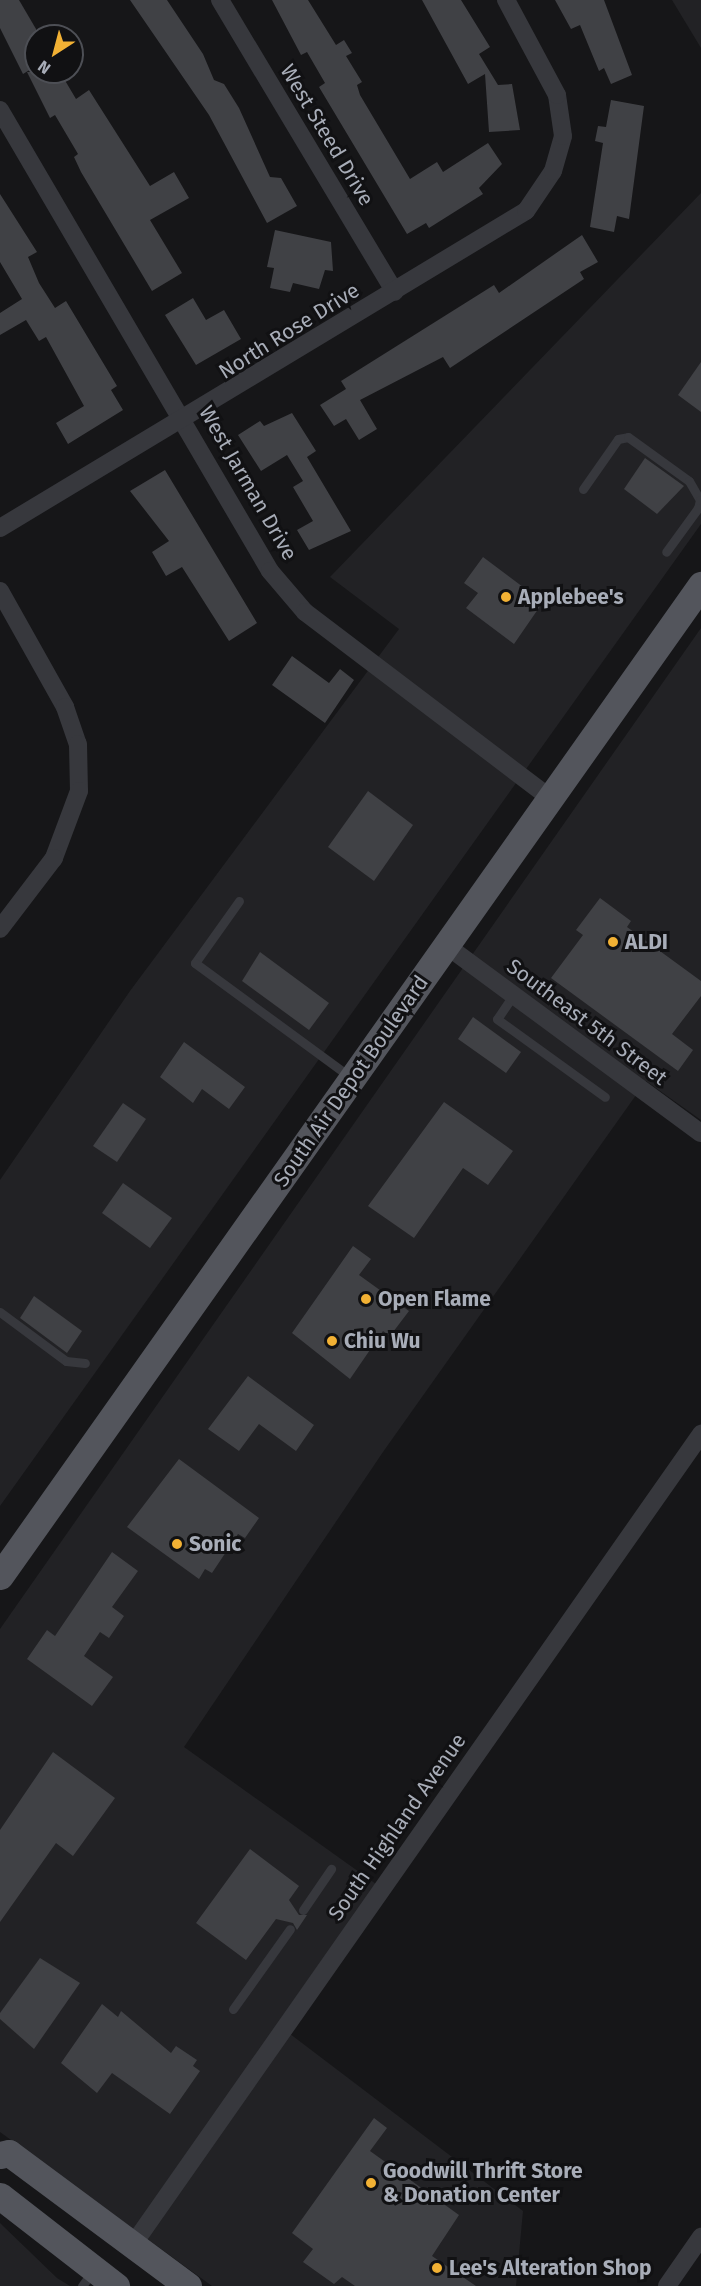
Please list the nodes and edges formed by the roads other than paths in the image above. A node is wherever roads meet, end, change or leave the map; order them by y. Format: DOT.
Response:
graph roads {
  1 [pos="220,0"];
  2 [pos="506,0"];
  3 [pos="0,110"];
  4 [pos="395,292"];
  5 [pos="186,421"];
  6 [pos="583,489"];
  7 [pos="0,528"];
  8 [pos="666,552"];
  9 [pos="701,585"];
  10 [pos="0,591"];
  11 [pos="549,796"];
  12 [pos="239,901"];
  13 [pos="1,926"];
  14 [pos="447,946"];
  15 [pos="514,994"];
  16 [pos="353,1079"];
  17 [pos="606,1097"];
  18 [pos="701,1133"];
  19 [pos="0,1312"];
  20 [pos="85,1364"];
  21 [pos="701,1434"];
  22 [pos="0,1576"];
  23 [pos="331,1869"];
  24 [pos="303,1910"];
  25 [pos="290,1929"];
  26 [pos="233,2009"];
  27 [pos="0,2155"];
  28 [pos="0,2196"];
  29 [pos="701,2237"];
  30 [pos="132,2246"];
  31 [pos="103,2282"];
  32 [pos="188,2286"];
  33 [pos="667,2286"];
  1 -- 4 [label="street, West Steed Drive"];
  2 -- 4 [label="street, North Rose Drive"];
  3 -- 5 [label="street, West Jarman Drive"];
  4 -- 5 [label="street, North Rose Drive"];
  5 -- 7 [label="street, North Rose Drive"];
  5 -- 11 [label="street, West Jarman Drive"];
  6 -- 8 [label="lane"];
  9 -- 11 [label="main road, South Air Depot Boulevard"];
  10 -- 13 [label="street"];
  11 -- 14 [label="main road, South Air Depot Boulevard"];
  12 -- 16 [label="lane"];
  14 -- 15 [label="street, Southeast 5th Street"];
  14 -- 16 [label="main road, South Air Depot Boulevard"];
  15 -- 17 [label="lane"];
  15 -- 18 [label="street, Southeast 5th Street"];
  16 -- 22 [label="main road, South Air Depot Boulevard"];
  19 -- 20 [label="lane"];
  21 -- 30 [label="street, South Highland Avenue"];
  23 -- 24 [label="lane"];
  25 -- 26 [label="lane"];
  27 -- 30 [label="main road"];
  28 -- 31 [label="main road"];
  29 -- 33 [label="street"];
  30 -- 31 [label="main road"];
  30 -- 32 [label="main road"];
}
